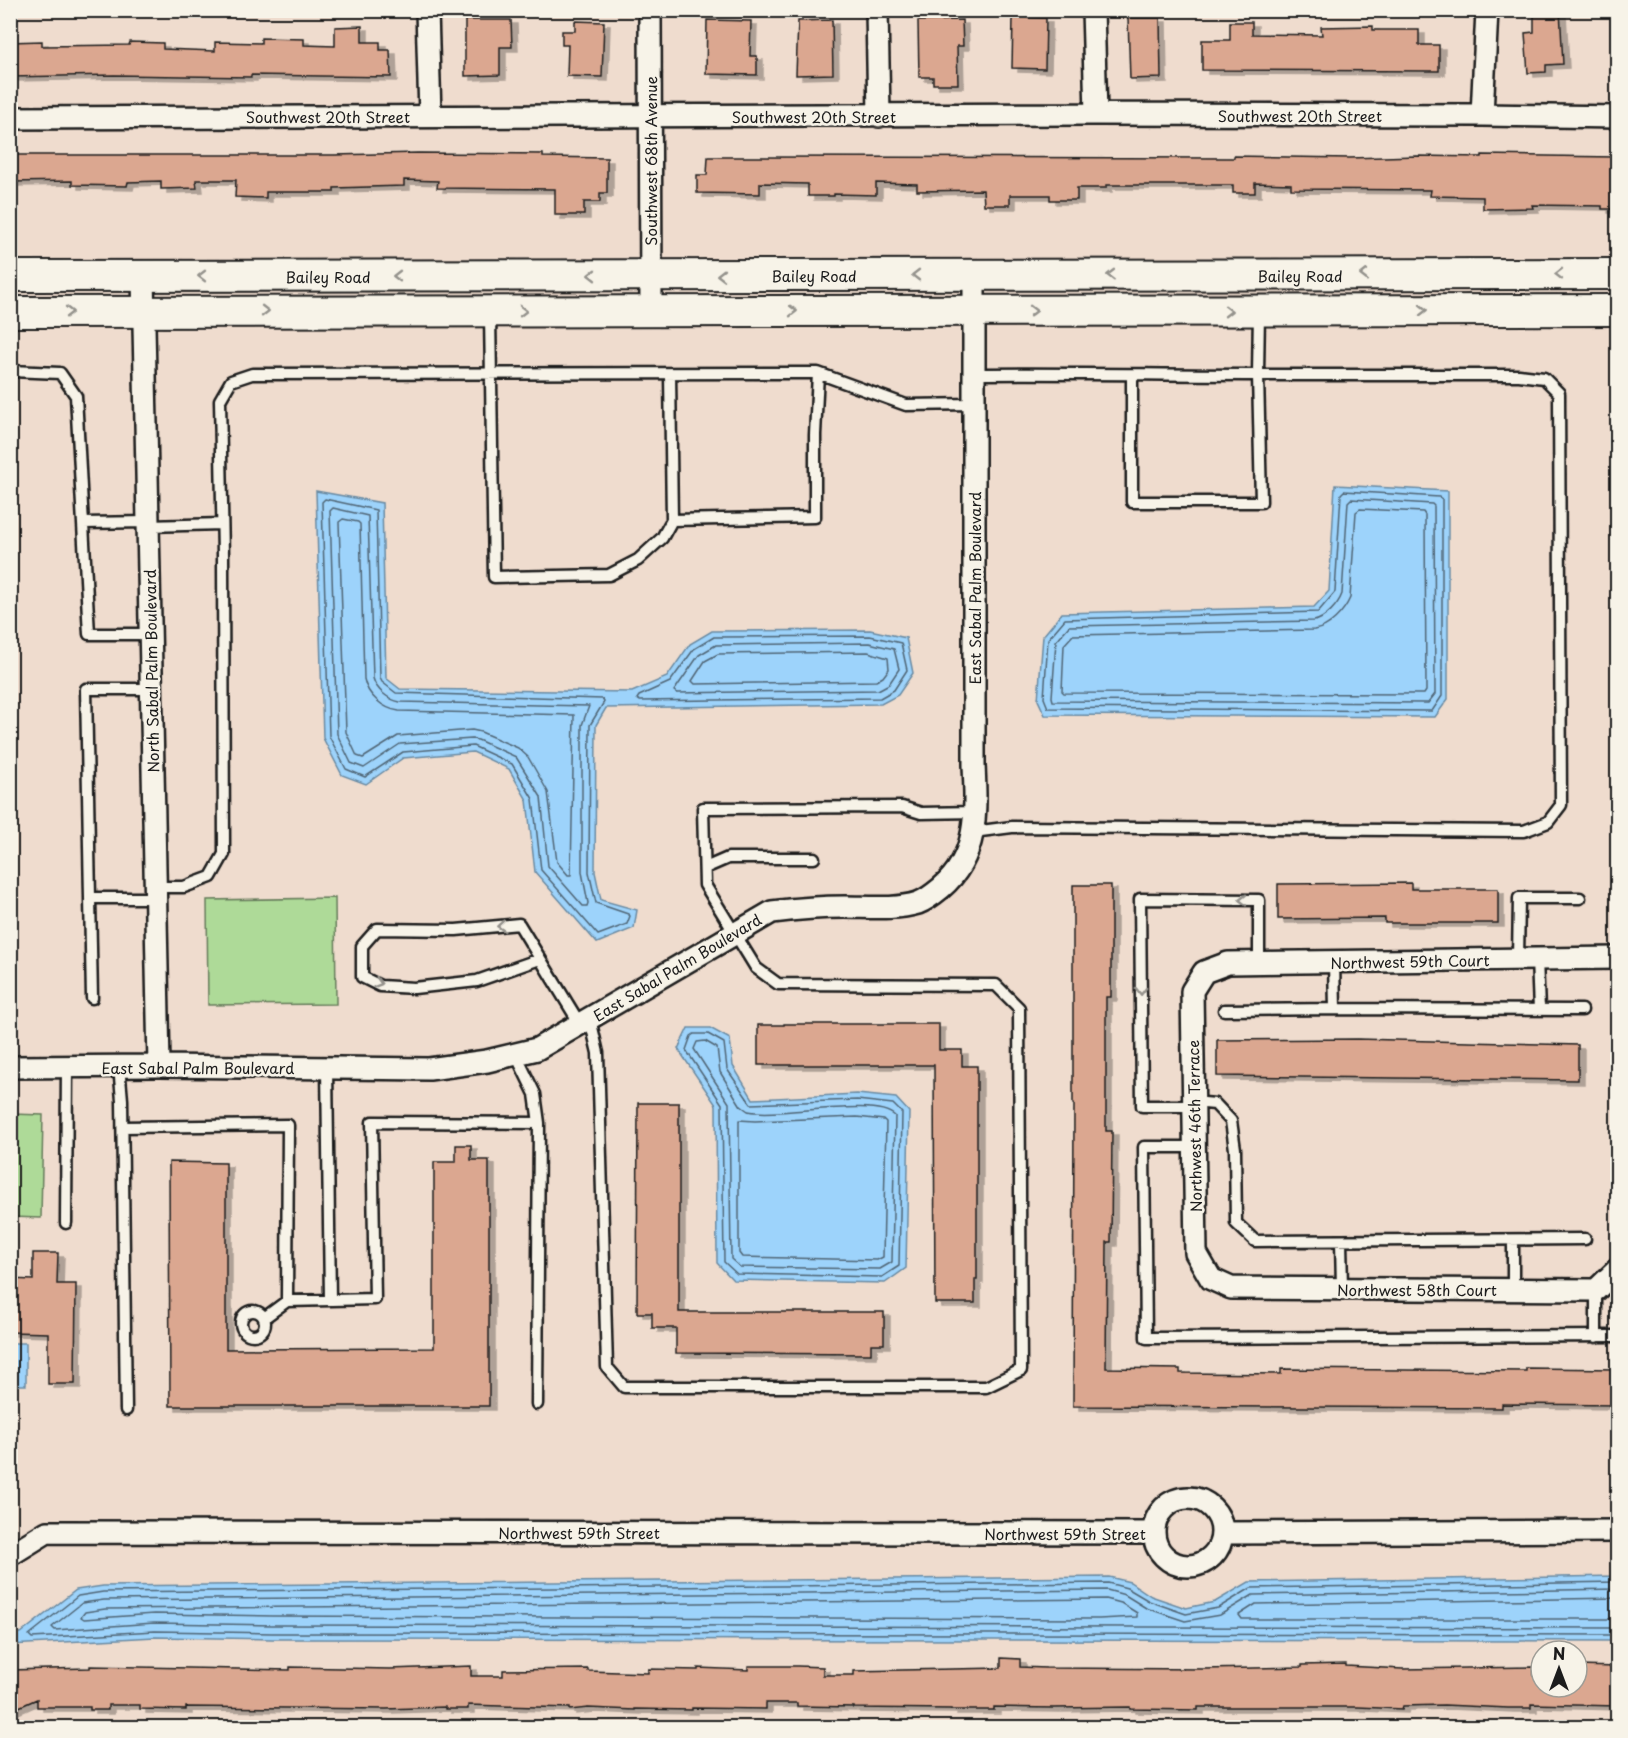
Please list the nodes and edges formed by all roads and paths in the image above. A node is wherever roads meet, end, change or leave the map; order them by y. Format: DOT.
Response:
graph roads {
  1 [pos="427,10"];
  2 [pos="650,10"];
  3 [pos="877,10"];
  4 [pos="1094,10"];
  5 [pos="1487,10"];
  6 [pos="1096,114"];
  7 [pos="1482,115"];
  8 [pos="430,116"];
  9 [pos="650,116"];
  10 [pos="879,116"];
  11 [pos="1617,117"];
  12 [pos="10,118"];
  13 [pos="1617,274"];
  14 [pos="651,275"];
  15 [pos="974,275"];
  16 [pos="10,276"];
  17 [pos="143,276"];
  18 [pos="1617,310"];
  19 [pos="490,311"];
  20 [pos="651,311"];
  21 [pos="974,311"];
  22 [pos="1259,311"];
  23 [pos="10,312"];
  24 [pos="143,312"];
  25 [pos="10,371"];
  26 [pos="818,373"];
  27 [pos="492,374"];
  28 [pos="670,374"];
  29 [pos="974,374"];
  30 [pos="1132,375"];
  31 [pos="1258,375"];
  32 [pos="974,404"];
  33 [pos="672,519"];
  34 [pos="83,523"];
  35 [pos="148,524"];
  36 [pos="222,524"];
  37 [pos="150,634"];
  38 [pos="151,689"];
  39 [pos="974,822"];
  40 [pos="814,858"];
  41 [pos="705,868"];
  42 [pos="156,892"];
  43 [pos="90,898"];
  44 [pos="1580,898"];
  45 [pos="736,933"];
  46 [pos="1617,958"];
  47 [pos="540,959"];
  48 [pos="1528,959"];
  49 [pos="1334,962"];
  50 [pos="1259,963"];
  51 [pos="1204,972"];
  52 [pos="92,998"];
  53 [pos="1335,1009"];
  54 [pos="1224,1010"];
  55 [pos="1539,1010"];
  56 [pos="1582,1010"];
  57 [pos="585,1022"];
  58 [pos="516,1054"];
  59 [pos="67,1066"];
  60 [pos="119,1066"];
  61 [pos="159,1066"];
  62 [pos="10,1067"];
  63 [pos="327,1068"];
  64 [pos="1193,1104"];
  65 [pos="539,1123"];
  66 [pos="123,1127"];
  67 [pos="1194,1147"];
  68 [pos="66,1222"];
  69 [pos="1585,1239"];
  70 [pos="1513,1240"];
  71 [pos="1341,1241"];
  72 [pos="1617,1269"];
  73 [pos="1211,1279"];
  74 [pos="1342,1288"];
  75 [pos="1513,1289"];
  76 [pos="1596,1290"];
  77 [pos="330,1300"];
  78 [pos="287,1301"];
  79 [pos="264,1318"];
  80 [pos="1617,1336"];
  81 [pos="1596,1337"];
  82 [pos="537,1404"];
  83 [pos="126,1410"];
  84 [pos="1617,1531"];
  85 [pos="1154,1533"];
  86 [pos="1222,1533"];
  87 [pos="10,1555"];
  1 -- 8 [label="street"];
  2 -- 9 [label="street, Southwest 68th Avenue"];
  3 -- 10 [label="street"];
  4 -- 6 [label="street"];
  5 -- 7 [label="street"];
  6 -- 7 [label="street, Southwest 20th Street"];
  6 -- 10 [label="street, Southwest 20th Street"];
  7 -- 11 [label="street, Southwest 20th Street"];
  8 -- 9 [label="street, Southwest 20th Street"];
  8 -- 12 [label="street, Southwest 20th Street"];
  9 -- 10 [label="street, Southwest 20th Street"];
  9 -- 14 [label="street, Southwest 68th Avenue"];
  13 -- 15 [label="street, Bailey Road, one-way"];
  15 -- 14 [label="street, Bailey Road, one-way"];
  14 -- 17 [label="street, Bailey Road, one-way"];
  14 -- 20 [label="street, Southwest 68th Avenue"];
  15 -- 21 [label="street, East Sabal Palm Boulevard"];
  16 -- 17 [label="street, Bailey Road"];
  17 -- 24 [label="street, North Sabal Palm Boulevard"];
  22 -- 18 [label="street, one-way"];
  19 -- 20 [label="street, one-way"];
  24 -- 19 [label="street, one-way"];
  19 -- 27 [label="lane"];
  20 -- 21 [label="street, one-way"];
  21 -- 22 [label="street, one-way"];
  21 -- 29 [label="street, East Sabal Palm Boulevard"];
  22 -- 31 [label="lane"];
  23 -- 24 [label="street, one-way"];
  24 -- 35 [label="street, North Sabal Palm Boulevard"];
  25 -- 34 [label="lane"];
  26 -- 28 [label="lane"];
  26 -- 32 [label="lane"];
  26 -- 33 [label="lane"];
  27 -- 28 [label="lane"];
  27 -- 33 [label="lane"];
  27 -- 36 [label="lane"];
  28 -- 33 [label="lane"];
  29 -- 30 [label="lane"];
  29 -- 32 [label="street, East Sabal Palm Boulevard"];
  30 -- 31 [label="lane"];
  30 -- 31 [label="lane"];
  31 -- 39 [label="lane"];
  32 -- 39 [label="street, East Sabal Palm Boulevard"];
  34 -- 35 [label="lane"];
  34 -- 37 [label="lane"];
  35 -- 36 [label="lane"];
  35 -- 37 [label="street, North Sabal Palm Boulevard"];
  36 -- 42 [label="lane"];
  37 -- 38 [label="street, North Sabal Palm Boulevard"];
  38 -- 42 [label="street, North Sabal Palm Boulevard"];
  38 -- 43 [label="lane"];
  39 -- 41 [label="lane"];
  39 -- 45 [label="street, East Sabal Palm Boulevard"];
  40 -- 41 [label="lane"];
  41 -- 45 [label="lane"];
  42 -- 43 [label="lane"];
  42 -- 61 [label="street, North Sabal Palm Boulevard"];
  43 -- 52 [label="lane"];
  44 -- 48 [label="lane"];
  45 -- 57 [label="street, East Sabal Palm Boulevard"];
  45 -- 57 [label="lane"];
  46 -- 48 [label="street, Northwest 59th Court"];
  47 -- 47 [label="lane, one-way"];
  47 -- 57 [label="lane"];
  48 -- 49 [label="street, Northwest 59th Court"];
  48 -- 55 [label="lane"];
  49 -- 50 [label="street, Northwest 59th Court"];
  49 -- 53 [label="lane"];
  50 -- 51 [label="street, Northwest 59th Court"];
  50 -- 64 [label="lane, one-way"];
  51 -- 64 [label="street, Northwest 46th Terrace"];
  53 -- 54 [label="lane"];
  53 -- 55 [label="lane"];
  55 -- 56 [label="lane"];
  57 -- 58 [label="street, East Sabal Palm Boulevard"];
  58 -- 63 [label="street, East Sabal Palm Boulevard"];
  58 -- 65 [label="lane"];
  59 -- 60 [label="street, East Sabal Palm Boulevard"];
  59 -- 62 [label="street, East Sabal Palm Boulevard"];
  59 -- 68 [label="lane"];
  60 -- 61 [label="street, East Sabal Palm Boulevard"];
  60 -- 66 [label="lane"];
  61 -- 63 [label="street, East Sabal Palm Boulevard"];
  63 -- 77 [label="lane"];
  64 -- 67 [label="street, Northwest 46th Terrace"];
  64 -- 71 [label="lane"];
  65 -- 77 [label="lane"];
  65 -- 82 [label="lane"];
  66 -- 78 [label="lane"];
  66 -- 83 [label="lane"];
  67 -- 73 [label="street, Northwest 46th Terrace"];
  67 -- 81 [label="lane"];
  69 -- 70 [label="lane"];
  70 -- 71 [label="lane"];
  70 -- 75 [label="lane"];
  71 -- 74 [label="lane"];
  72 -- 76 [label="street"];
  73 -- 74 [label="street, Northwest 58th Court"];
  74 -- 75 [label="street, Northwest 58th Court"];
  75 -- 76 [label="street, Northwest 58th Court"];
  76 -- 81 [label="lane"];
  77 -- 78 [label="lane"];
  78 -- 79 [label="lane"];
  80 -- 81 [label="lane"];
  84 -- 86 [label="street"];
  85 -- 86 [label="street, Northwest 59th Street"];
  85 -- 86 [label="street, Northwest 59th Street"];
  85 -- 87 [label="street, Northwest 59th Street"];
}
